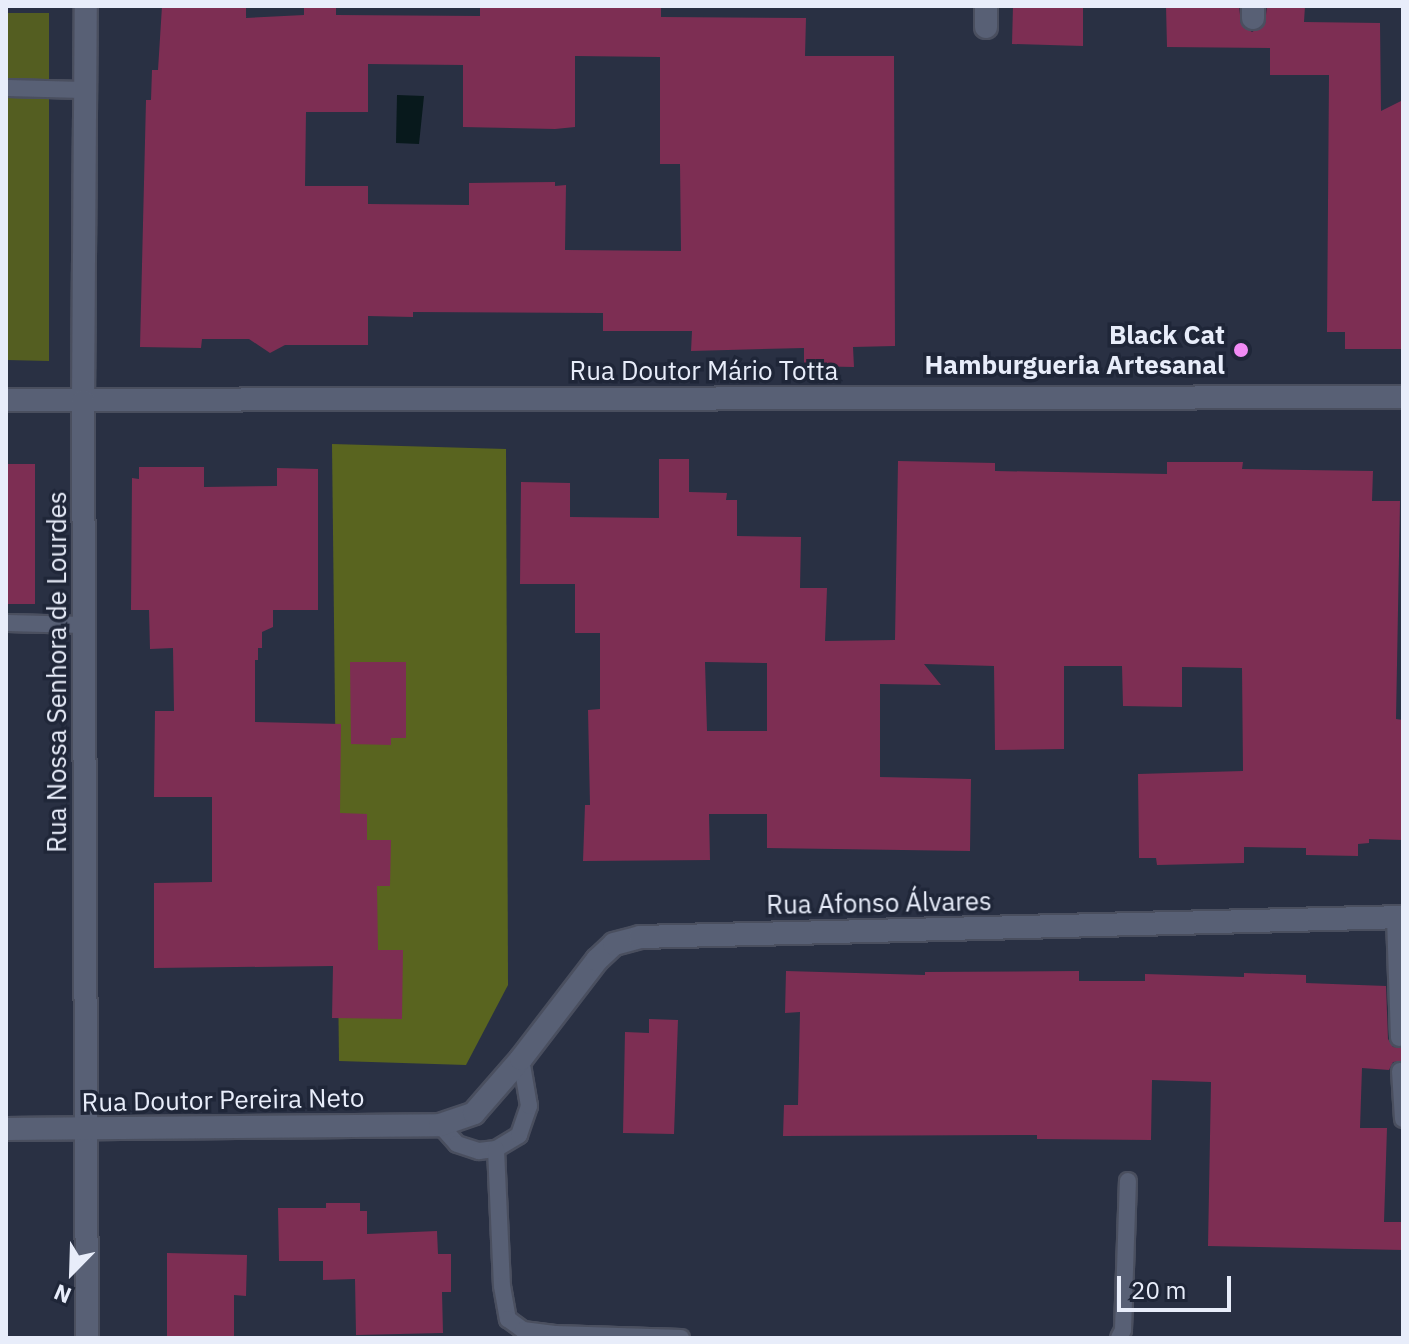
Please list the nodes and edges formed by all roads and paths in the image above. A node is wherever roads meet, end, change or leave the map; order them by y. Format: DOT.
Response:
graph roads {
  1 [pos="86,6"];
  2 [pos="6,88"];
  3 [pos="85,90"];
  4 [pos="1403,397"];
  5 [pos="6,400"];
  6 [pos="83,401"];
  7 [pos="6,623"];
  8 [pos="84,625"];
  9 [pos="1399,917"];
  10 [pos="1399,1038"];
  11 [pos="521,1059"];
  12 [pos="1400,1071"];
  13 [pos="1403,1119"];
  14 [pos="440,1125"];
  15 [pos="6,1129"];
  16 [pos="88,1129"];
  17 [pos="496,1149"];
  18 [pos="1128,1181"];
  19 [pos="87,1338"];
  20 [pos="681,1338"];
  21 [pos="1119,1338"];
  1 -- 3 [label="street, Rua Nossa Senhora de Lourdes"];
  2 -- 3 [label="lane"];
  3 -- 6 [label="street, Rua Nossa Senhora de Lourdes"];
  4 -- 6 [label="street, Rua Doutor Mário Totta"];
  5 -- 6 [label="street, Rua Doutor Mário Totta"];
  6 -- 8 [label="street, Rua Nossa Senhora de Lourdes"];
  7 -- 8 [label="lane"];
  8 -- 16 [label="street, Rua Nossa Senhora de Lourdes"];
  9 -- 10 [label="lane"];
  9 -- 11 [label="street, Rua Afonso Álvares"];
  11 -- 14 [label="street, Rua Afonso Álvares"];
  11 -- 17 [label="lane"];
  12 -- 13 [label="lane"];
  14 -- 16 [label="street, Rua Doutor Pereira Neto"];
  14 -- 17 [label="lane"];
  15 -- 16 [label="street, Rua Doutor Pereira Neto"];
  16 -- 19 [label="street, Rua Nossa Senhora de Lourdes"];
  17 -- 20 [label="lane"];
  18 -- 21 [label="lane"];
}
